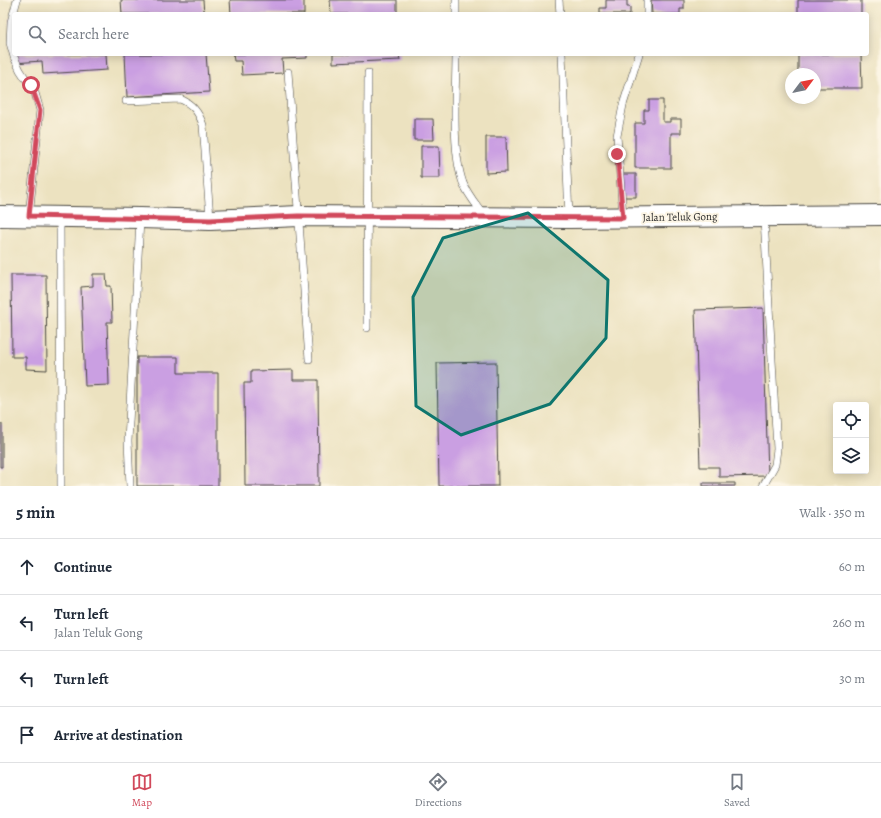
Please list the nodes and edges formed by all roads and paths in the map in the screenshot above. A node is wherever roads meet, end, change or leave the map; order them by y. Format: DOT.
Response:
graph roads {
  1 [pos="17,0"];
  2 [pos="456,0"];
  3 [pos="559,0"];
  4 [pos="647,0"];
  5 [pos="14,12"];
  6 [pos="456,12"];
  7 [pos="560,12"];
  8 [pos="647,12"];
  9 [pos="12,18"];
  10 [pos="12,50"];
  11 [pos="14,56"];
  12 [pos="456,56"];
  13 [pos="562,56"];
  14 [pos="638,56"];
  15 [pos="288,72"];
  16 [pos="368,73"];
  17 [pos="126,101"];
  18 [pos="881,215"];
  19 [pos="0,216"];
  20 [pos="29,216"];
  21 [pos="60,216"];
  22 [pos="298,216"];
  23 [pos="764,216"];
  24 [pos="368,217"];
  25 [pos="140,218"];
  26 [pos="485,218"];
  27 [pos="569,218"];
  28 [pos="623,218"];
  29 [pos="210,220"];
  30 [pos="367,328"];
  31 [pos="309,359"];
  32 [pos="61,486"];
  33 [pos="130,486"];
  34 [pos="763,486"];
  1 -- 5 [label="lane"];
  2 -- 6 [label="lane"];
  3 -- 7 [label="lane"];
  4 -- 8 [label="lane"];
  9 -- 10 [label="lane"];
  11 -- 20 [label="lane"];
  12 -- 26 [label="lane"];
  13 -- 27 [label="lane"];
  14 -- 28 [label="lane"];
  15 -- 22 [label="lane"];
  16 -- 24 [label="lane"];
  17 -- 29 [label="lane"];
  18 -- 23 [label="street, Jalan Teluk Gong"];
  19 -- 20 [label="street, Jalan Teluk Gong"];
  20 -- 21 [label="street, Jalan Teluk Gong"];
  21 -- 25 [label="street, Jalan Teluk Gong"];
  21 -- 32 [label="lane"];
  22 -- 24 [label="street, Jalan Teluk Gong"];
  22 -- 29 [label="street, Jalan Teluk Gong"];
  22 -- 31 [label="lane"];
  23 -- 28 [label="street, Jalan Teluk Gong"];
  23 -- 34 [label="lane"];
  24 -- 26 [label="street, Jalan Teluk Gong"];
  24 -- 30 [label="lane"];
  25 -- 29 [label="street, Jalan Teluk Gong"];
  25 -- 33 [label="lane"];
  26 -- 27 [label="street, Jalan Teluk Gong"];
  27 -- 28 [label="street, Jalan Teluk Gong"];
}
